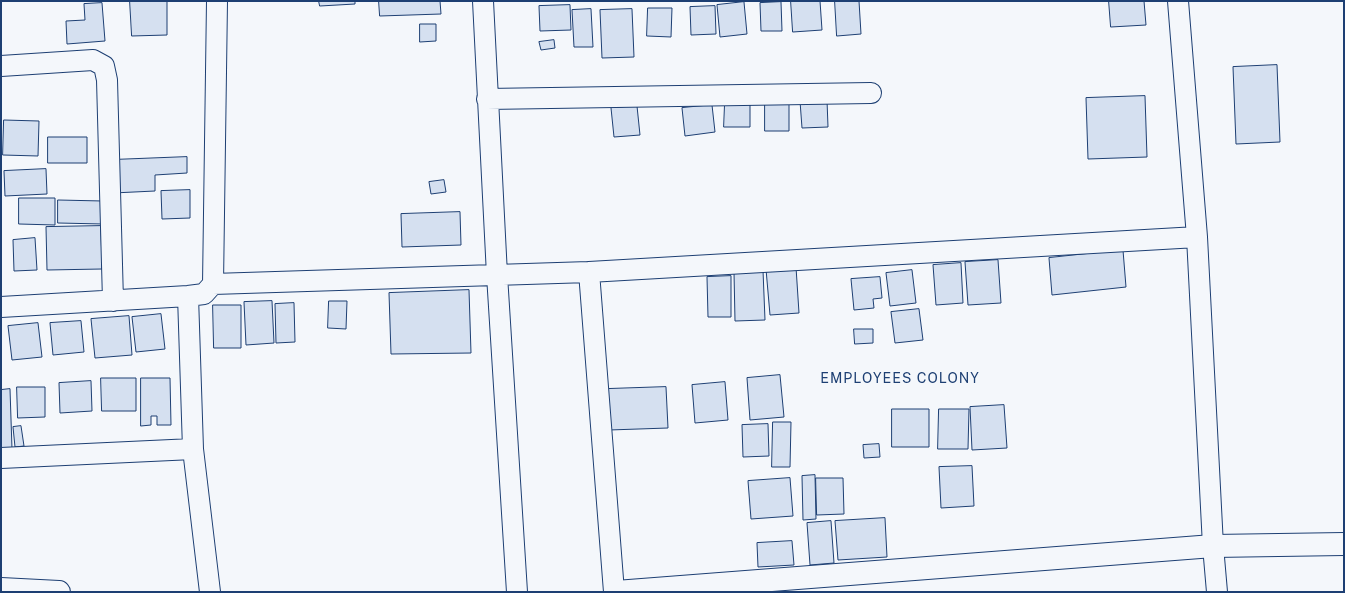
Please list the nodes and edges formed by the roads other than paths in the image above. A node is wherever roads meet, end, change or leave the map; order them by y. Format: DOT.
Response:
graph roads {
  1 [pos="217,1"];
  2 [pos="482,1"];
  3 [pos="1178,1"];
  4 [pos="1,66"];
  5 [pos="871,93"];
  6 [pos="487,99"];
  7 [pos="1197,237"];
  8 [pos="589,272"];
  9 [pos="496,275"];
  10 [pos="213,284"];
  11 [pos="188,296"];
  12 [pos="113,301"];
  13 [pos="1,307"];
  14 [pos="193,449"];
  15 [pos="1,458"];
  16 [pos="1344,544"];
  17 [pos="1212,546"];
  18 [pos="1,589"];
  19 [pos="59,592"];
  20 [pos="210,592"];
  21 [pos="517,592"];
  22 [pos="615,592"];
  23 [pos="1217,592"];
  1 -- 10 [label="street"];
  2 -- 6 [label="street"];
  3 -- 7 [label="street"];
  4 -- 12 [label="street"];
  5 -- 6 [label="street"];
  6 -- 9 [label="street"];
  7 -- 8 [label="street"];
  7 -- 17 [label="street"];
  8 -- 9 [label="street"];
  8 -- 22 [label="street"];
  9 -- 10 [label="street"];
  9 -- 21 [label="street"];
  10 -- 11 [label="street"];
  11 -- 12 [label="street"];
  11 -- 14 [label="street"];
  12 -- 13 [label="street"];
  14 -- 15 [label="street"];
  14 -- 20 [label="street"];
  16 -- 17 [label="main road"];
  17 -- 22 [label="main road"];
  17 -- 23 [label="street"];
  18 -- 19 [label="main road"];
}
